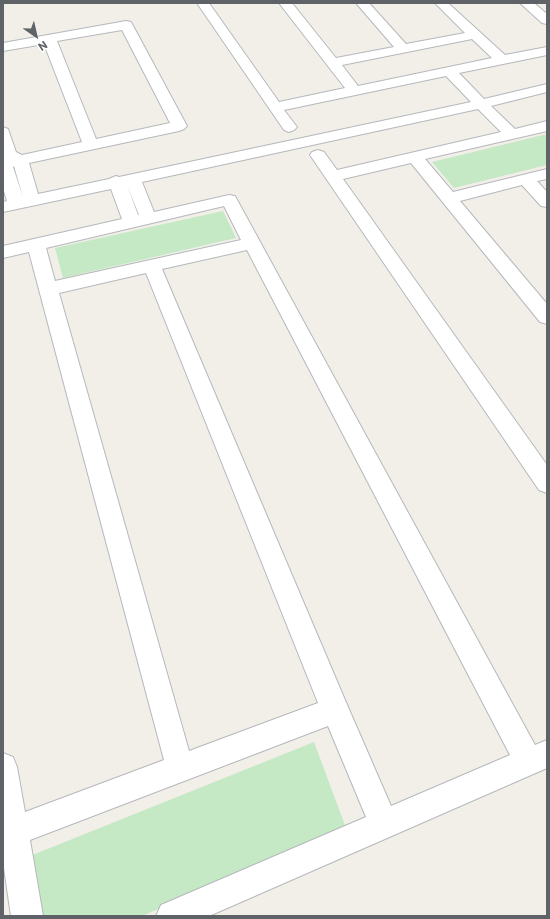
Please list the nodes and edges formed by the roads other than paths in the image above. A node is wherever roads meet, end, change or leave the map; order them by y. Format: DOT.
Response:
graph roads {
  1 [pos="284,3"];
  2 [pos="362,3"];
  3 [pos="441,3"];
  4 [pos="526,3"];
  5 [pos="203,4"];
  6 [pos="547,20"];
  7 [pos="475,34"];
  8 [pos="49,39"];
  9 [pos="3,47"];
  10 [pos="403,49"];
  11 [pos="547,51"];
  12 [pos="502,60"];
  13 [pos="333,62"];
  14 [pos="443,73"];
  15 [pos="547,88"];
  16 [pos="355,91"];
  17 [pos="474,105"];
  18 [pos="275,107"];
  19 [pos="547,126"];
  20 [pos="289,127"];
  21 [pos="3,132"];
  22 [pos="505,136"];
  23 [pos="91,145"];
  24 [pos="318,155"];
  25 [pos="415,157"];
  26 [pos="9,161"];
  27 [pos="547,174"];
  28 [pos="333,176"];
  29 [pos="526,179"];
  30 [pos="124,180"];
  31 [pos="449,198"];
  32 [pos="32,200"];
  33 [pos="547,202"];
  34 [pos="9,205"];
  35 [pos="140,221"];
  36 [pos="252,243"];
  37 [pos="36,245"];
  38 [pos="3,252"];
  39 [pos="152,266"];
  40 [pos="48,289"];
  41 [pos="547,317"];
  42 [pos="547,483"];
  43 [pos="335,710"];
  44 [pos="538,758"];
  45 [pos="3,767"];
  46 [pos="180,767"];
  47 [pos="384,824"];
  48 [pos="13,831"];
  49 [pos="27,916"];
  50 [pos="172,916"];
  1 -- 13 [label="street"];
  2 -- 10 [label="street"];
  3 -- 7 [label="street"];
  4 -- 6 [label="street"];
  5 -- 18 [label="street"];
  7 -- 10 [label="street"];
  7 -- 12 [label="street"];
  8 -- 9 [label="street"];
  8 -- 23 [label="street"];
  8 -- 23 [label="street"];
  10 -- 13 [label="street"];
  11 -- 12 [label="street"];
  12 -- 14 [label="street"];
  13 -- 16 [label="street"];
  14 -- 16 [label="street"];
  14 -- 17 [label="street"];
  15 -- 17 [label="street"];
  16 -- 18 [label="street"];
  17 -- 22 [label="street"];
  17 -- 30 [label="street"];
  18 -- 20 [label="street"];
  19 -- 22 [label="street"];
  21 -- 26 [label="street"];
  22 -- 25 [label="street"];
  23 -- 26 [label="street"];
  24 -- 28 [label="street"];
  25 -- 28 [label="street"];
  25 -- 31 [label="street"];
  26 -- 32 [label="street"];
  26 -- 34 [label="street"];
  27 -- 29 [label="street"];
  28 -- 42 [label="street"];
  29 -- 31 [label="street"];
  29 -- 33 [label="street"];
  30 -- 32 [label="street"];
  30 -- 35 [label="street"];
  31 -- 41 [label="street"];
  32 -- 34 [label="street"];
  35 -- 36 [label="street"];
  35 -- 37 [label="street"];
  36 -- 39 [label="street"];
  36 -- 44 [label="street"];
  37 -- 38 [label="street"];
  37 -- 40 [label="street"];
  39 -- 40 [label="street"];
  39 -- 43 [label="street"];
  40 -- 46 [label="street"];
  43 -- 46 [label="street"];
  43 -- 47 [label="street"];
  44 -- 47 [label="street"];
  45 -- 48 [label="street"];
  46 -- 48 [label="street"];
  47 -- 50 [label="street"];
  48 -- 49 [label="street"];
}
